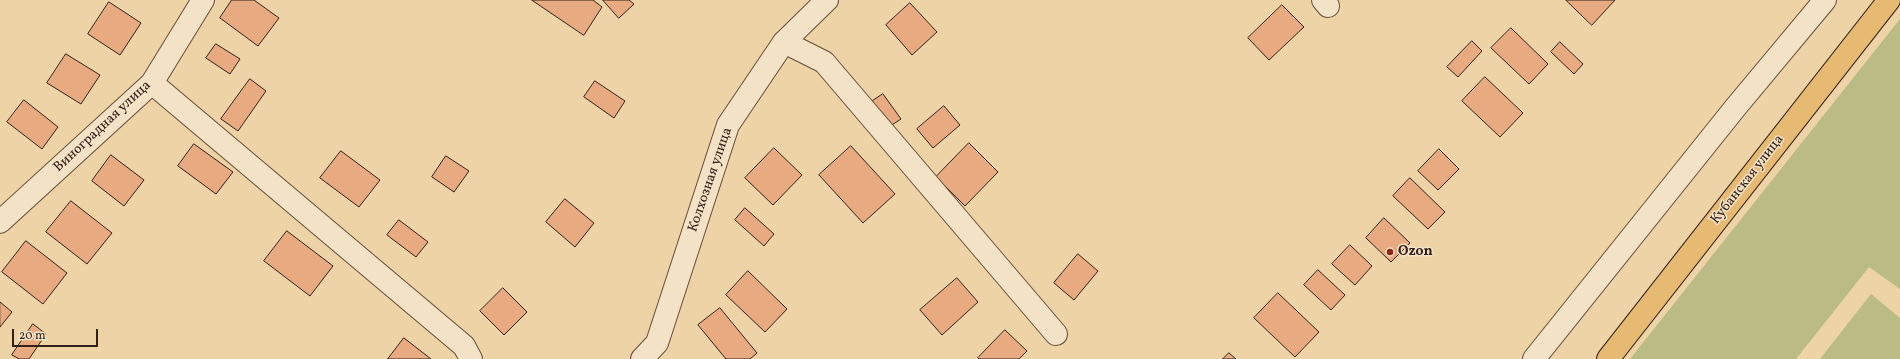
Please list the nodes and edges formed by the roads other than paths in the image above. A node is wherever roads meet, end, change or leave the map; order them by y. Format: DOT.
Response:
graph roads {
  1 [pos="203,0"];
  2 [pos="827,0"];
  3 [pos="1825,0"];
  4 [pos="1889,0"];
  5 [pos="784,42"];
  6 [pos="152,83"];
  7 [pos="0,222"];
  8 [pos="1056,334"];
  9 [pos="471,359"];
  10 [pos="642,359"];
  11 [pos="1534,359"];
  12 [pos="1608,359"];
  1 -- 6 [label="street, Виноградная улица"];
  2 -- 5 [label="street, Колхозная улица"];
  3 -- 11 [label="street"];
  4 -- 12 [label="main road, Кубанская улица"];
  5 -- 8 [label="street"];
  5 -- 10 [label="street, Колхозная улица"];
  6 -- 7 [label="street, Виноградная улица"];
  6 -- 9 [label="street"];
}
